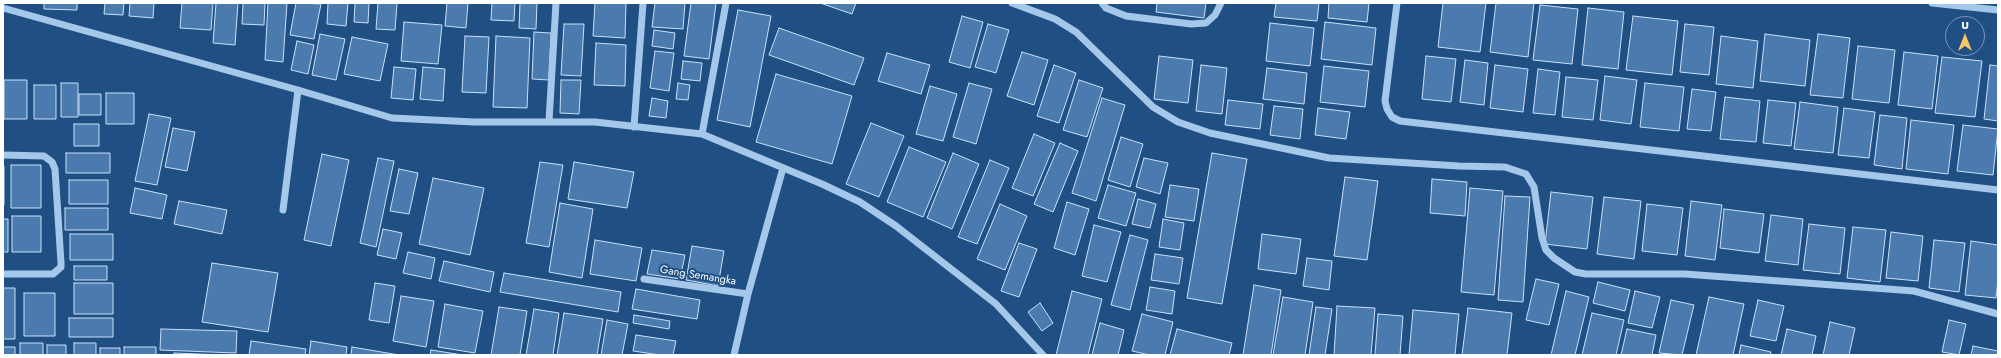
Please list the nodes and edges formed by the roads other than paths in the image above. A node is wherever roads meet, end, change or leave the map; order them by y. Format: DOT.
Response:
graph roads {
  1 [pos="556,3"];
  2 [pos="643,3"];
  3 [pos="726,3"];
  4 [pos="1012,3"];
  5 [pos="1102,3"];
  6 [pos="1221,3"];
  7 [pos="1397,3"];
  8 [pos="1932,3"];
  9 [pos="3,8"];
  10 [pos="1998,10"];
  11 [pos="298,90"];
  12 [pos="549,121"];
  13 [pos="634,127"];
  14 [pos="702,134"];
  15 [pos="3,154"];
  16 [pos="783,168"];
  17 [pos="1998,190"];
  18 [pos="283,210"];
  19 [pos="3,274"];
  20 [pos="644,279"];
  21 [pos="748,294"];
  22 [pos="1998,314"];
  23 [pos="734,355"];
  24 [pos="1043,355"];
  1 -- 12 [label="street"];
  2 -- 13 [label="street"];
  3 -- 14 [label="street"];
  4 -- 22 [label="street"];
  5 -- 6 [label="street"];
  7 -- 17 [label="street"];
  8 -- 10 [label="street"];
  9 -- 11 [label="street"];
  11 -- 12 [label="street"];
  11 -- 18 [label="street"];
  12 -- 13 [label="street"];
  13 -- 14 [label="street"];
  14 -- 16 [label="street"];
  15 -- 19 [label="street"];
  16 -- 21 [label="street"];
  16 -- 24 [label="street"];
  20 -- 21 [label="street, Gang Semangka"];
  21 -- 23 [label="street"];
}
